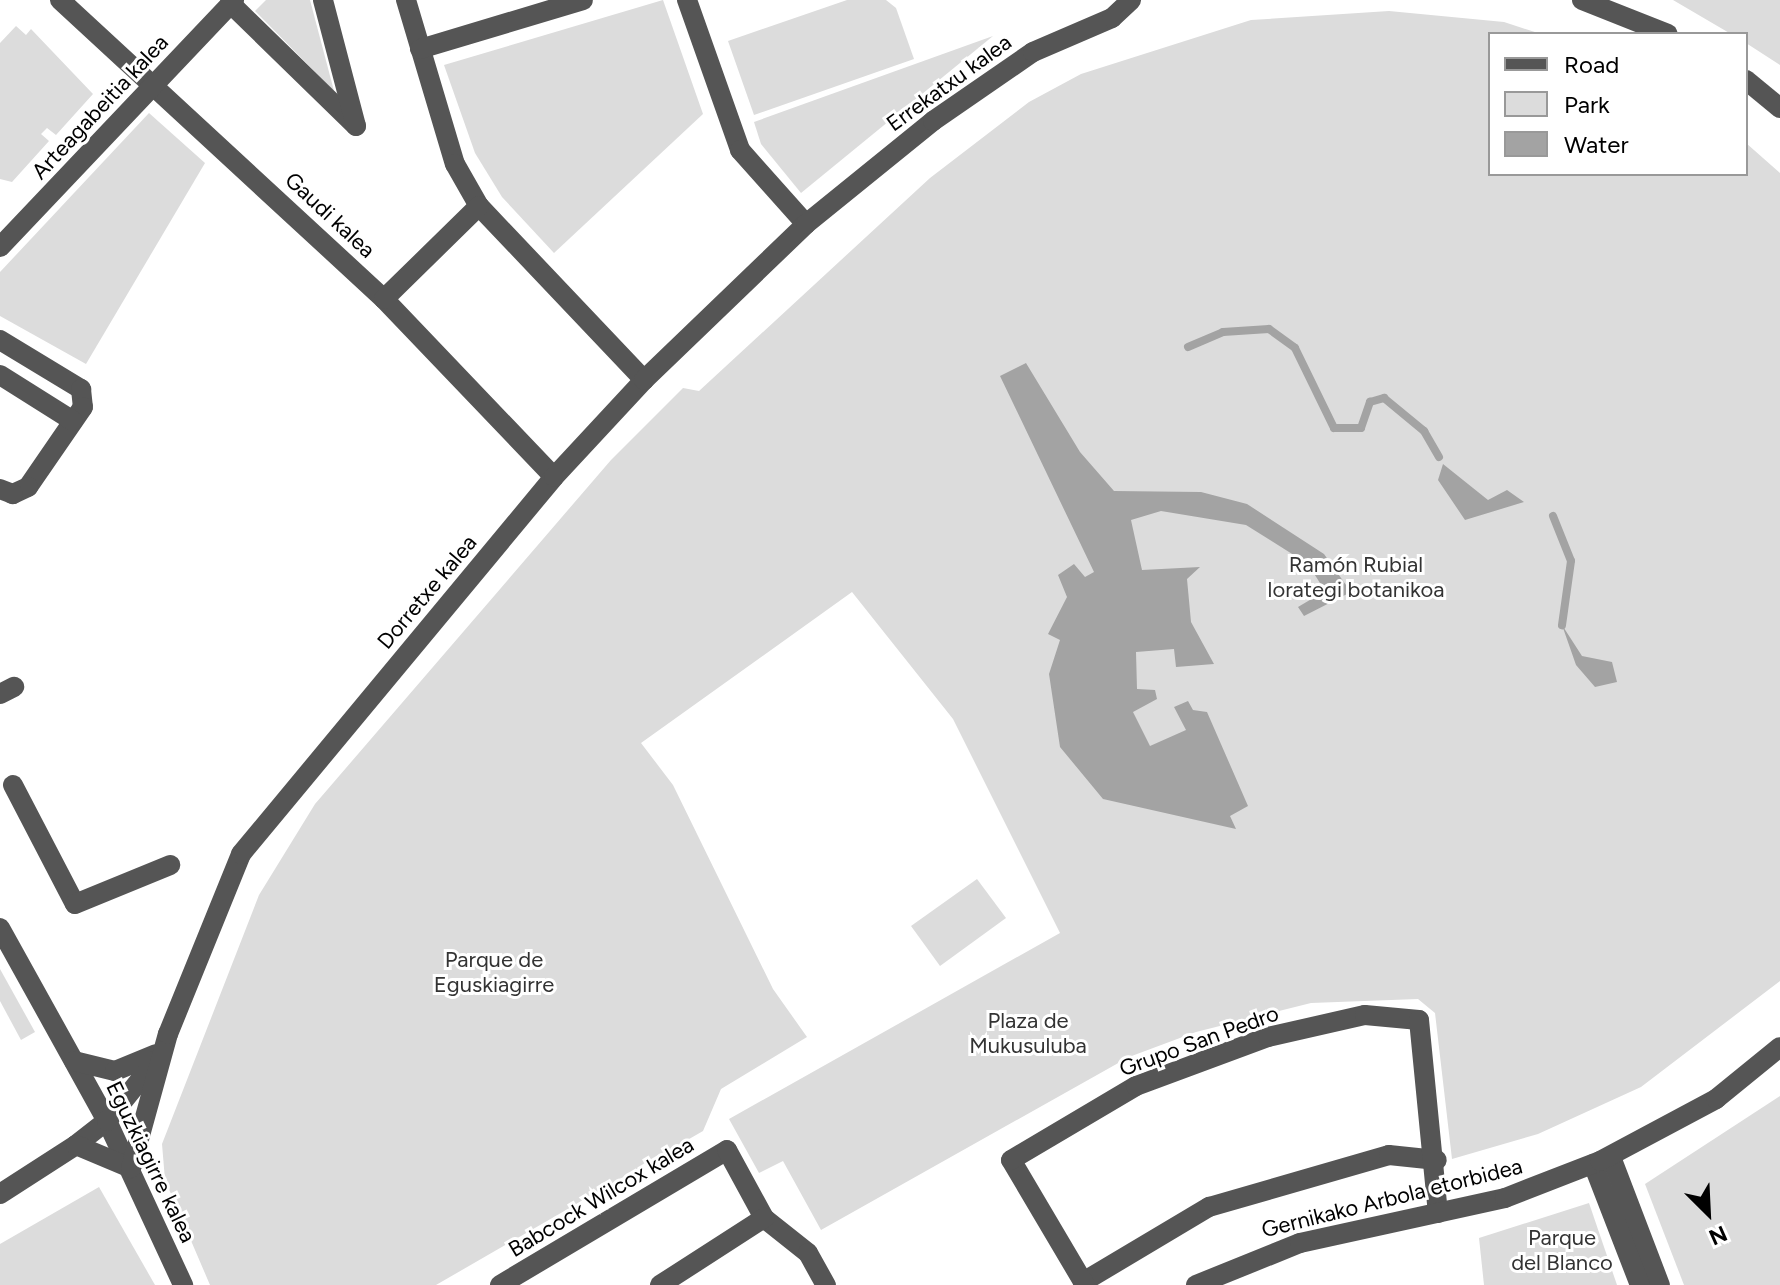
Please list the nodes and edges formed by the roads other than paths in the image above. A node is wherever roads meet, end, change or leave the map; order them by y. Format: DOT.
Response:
graph roads {
  1 [pos="60,0"];
  2 [pos="323,0"];
  3 [pos="406,0"];
  4 [pos="581,0"];
  5 [pos="687,0"];
  6 [pos="1131,0"];
  7 [pos="1582,0"];
  8 [pos="232,2"];
  9 [pos="1663,32"];
  10 [pos="420,49"];
  11 [pos="1748,82"];
  12 [pos="153,87"];
  13 [pos="1780,108"];
  14 [pos="479,206"];
  15 [pos="806,224"];
  16 [pos="0,247"];
  17 [pos="384,299"];
  18 [pos="0,340"];
  19 [pos="0,375"];
  20 [pos="644,380"];
  21 [pos="73,421"];
  22 [pos="554,477"];
  23 [pos="0,489"];
  24 [pos="13,785"];
  25 [pos="170,865"];
  26 [pos="0,928"];
  27 [pos="165,1047"];
  28 [pos="1780,1047"];
  29 [pos="74,1061"];
  30 [pos="107,1121"];
  31 [pos="76,1145"];
  32 [pos="1437,1160"];
  33 [pos="1602,1161"];
  34 [pos="131,1168"];
  35 [pos="0,1194"];
  36 [pos="1438,1213"];
  37 [pos="764,1218"];
  38 [pos="1084,1283"];
  39 [pos="183,1285"];
  40 [pos="500,1285"];
  41 [pos="660,1285"];
  42 [pos="826,1285"];
  43 [pos="1196,1285"];
  44 [pos="1640,1285"];
  45 [pos="1660,1285"];
  1 -- 12 [label="street, Gaudi kalea"];
  2 -- 8 [label="street"];
  3 -- 10 [label="street"];
  4 -- 10 [label="street"];
  5 -- 15 [label="street"];
  6 -- 15 [label="street, Errekatxu kalea"];
  7 -- 9 [label="street"];
  8 -- 12 [label="street, Arteagabeitia kalea"];
  10 -- 14 [label="street"];
  11 -- 13 [label="street"];
  12 -- 16 [label="street, Arteagabeitia kalea"];
  12 -- 17 [label="street, Gaudi kalea"];
  14 -- 17 [label="street"];
  14 -- 20 [label="street"];
  15 -- 20 [label="street, Dorretxe kalea"];
  17 -- 22 [label="street, Gaudi kalea"];
  18 -- 21 [label="street"];
  19 -- 21 [label="street"];
  20 -- 22 [label="street, Dorretxe kalea"];
  21 -- 23 [label="street"];
  22 -- 27 [label="street, Dorretxe kalea"];
  24 -- 25 [label="street"];
  26 -- 29 [label="street, Eguzkiagirre kalea"];
  27 -- 29 [label="street, Eguzkiagirre kalea"];
  27 -- 30 [label="street, Dorretxe kalea"];
  27 -- 34 [label="street, Dorretxe kalea"];
  28 -- 33 [label="street, Gernikako Arbola etorbidea"];
  29 -- 30 [label="street, Eguzkiagirre kalea"];
  30 -- 31 [label="street, Dorretxe kalea"];
  30 -- 34 [label="street, Eguzkiagirre kalea"];
  31 -- 34 [label="street"];
  31 -- 35 [label="street, Dorretxe kalea"];
  32 -- 36 [label="street, Grupo San Pedro"];
  32 -- 38 [label="street, Gernikako Arbola etorbidea"];
  32 -- 38 [label="street, Grupo San Pedro"];
  33 -- 36 [label="street, Gernikako Arbola etorbidea"];
  33 -- 44 [label="street"];
  33 -- 45 [label="street"];
  34 -- 39 [label="street, Eguzkiagirre kalea"];
  36 -- 43 [label="street, Gernikako Arbola etorbidea"];
  37 -- 40 [label="street, Babcock Wilcox kalea"];
  37 -- 41 [label="street"];
  37 -- 42 [label="street"];
}
